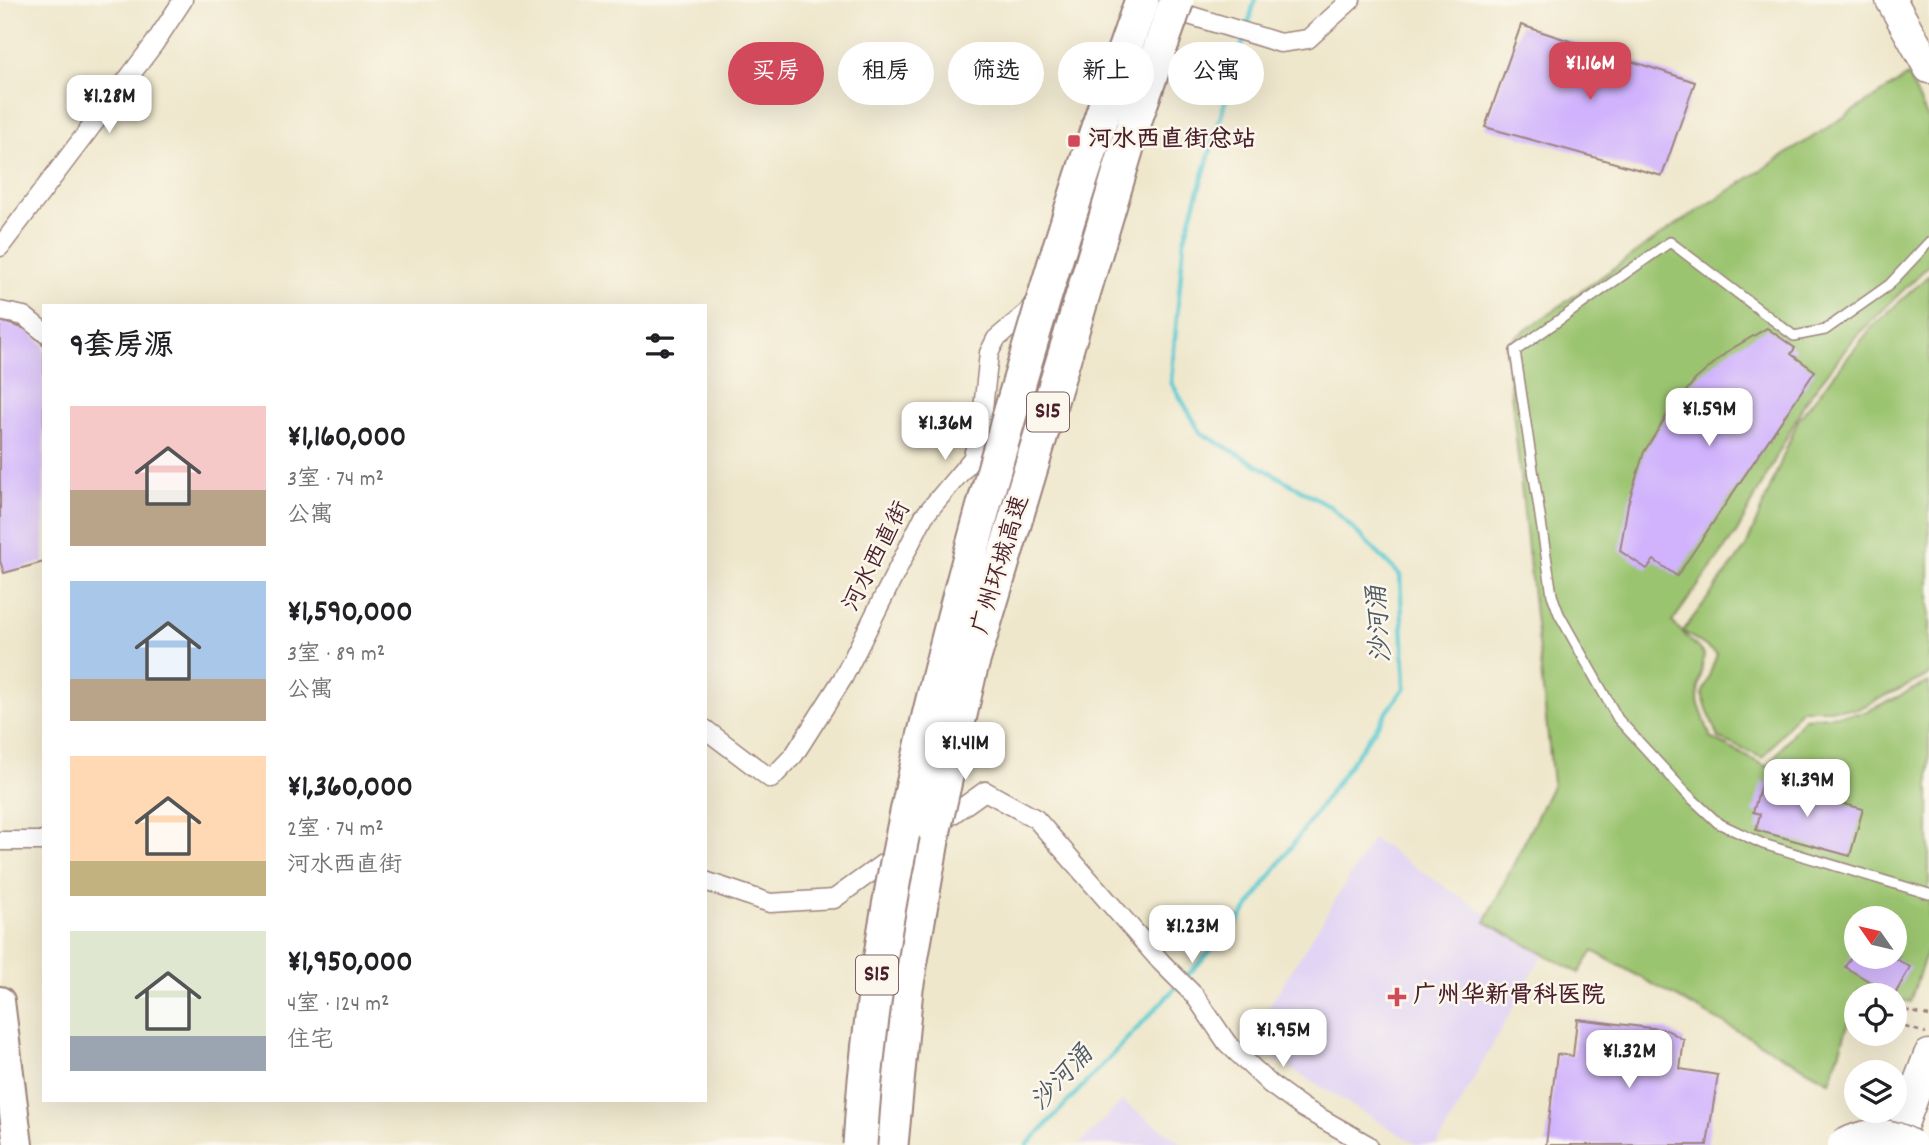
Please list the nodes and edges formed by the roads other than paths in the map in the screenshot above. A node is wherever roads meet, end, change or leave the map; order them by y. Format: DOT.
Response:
graph roads {
  1 [pos="183,0"];
  2 [pos="1127,0"];
  3 [pos="1142,0"];
  4 [pos="1177,0"];
  5 [pos="1351,0"];
  6 [pos="1891,0"];
  7 [pos="1915,0"];
  8 [pos="1929,31"];
  9 [pos="1929,68"];
  10 [pos="1929,242"];
  11 [pos="0,247"];
  12 [pos="0,311"];
  13 [pos="42,330"];
  14 [pos="707,731"];
  15 [pos="907,806"];
  16 [pos="934,829"];
  17 [pos="0,841"];
  18 [pos="42,841"];
  19 [pos="707,882"];
  20 [pos="1929,894"];
  21 [pos="0,1001"];
  22 [pos="1929,1055"];
  23 [pos="1909,1115"];
  24 [pos="18,1145"];
  25 [pos="838,1145"];
  26 [pos="860,1145"];
  27 [pos="891,1145"];
  28 [pos="911,1145"];
  29 [pos="1368,1145"];
  30 [pos="1843,1145"];
  31 [pos="1868,1145"];
  32 [pos="1895,1145"];
  33 [pos="1910,1145"];
  1 -- 11 [label="street"];
  2 -- 14 [label="street, 河水西直街"];
  3 -- 5 [label="street"];
  3 -- 15 [label="highway, 广州环城高速 / S15, bridge"];
  4 -- 16 [label="highway, 广州环城高速 / S15, bridge"];
  6 -- 9 [label="highway"];
  7 -- 8 [label="highway"];
  10 -- 20 [label="lane"];
  12 -- 13 [label="street"];
  15 -- 25 [label="highway, bridge"];
  15 -- 26 [label="highway, 广州环城高速 / S15, bridge"];
  16 -- 27 [label="highway, 广州环城高速 / S15"];
  16 -- 28 [label="highway"];
  17 -- 18 [label="street"];
  19 -- 29 [label="street"];
  21 -- 24 [label="main road"];
  22 -- 23 [label="highway"];
  23 -- 31 [label="highway"];
  23 -- 32 [label="highway"];
  30 -- 33 [label="highway, bridge"];
}
